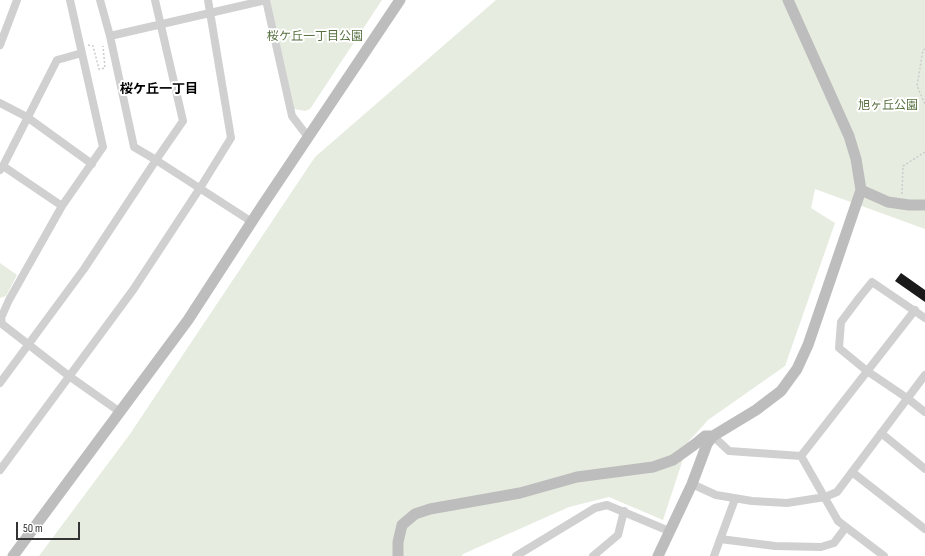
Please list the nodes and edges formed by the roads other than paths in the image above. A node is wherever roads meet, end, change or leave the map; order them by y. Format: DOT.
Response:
graph roads {
  1 [pos="16,0"];
  2 [pos="70,0"];
  3 [pos="100,0"];
  4 [pos="155,0"];
  5 [pos="208,0"];
  6 [pos="266,0"];
  7 [pos="400,0"];
  8 [pos="788,0"];
  9 [pos="211,13"];
  10 [pos="161,24"];
  11 [pos="109,34"];
  12 [pos="0,44"];
  13 [pos="82,53"];
  14 [pos="0,103"];
  15 [pos="27,117"];
  16 [pos="308,137"];
  17 [pos="156,160"];
  18 [pos="92,164"];
  19 [pos="1,168"];
  20 [pos="200,188"];
  21 [pos="861,190"];
  22 [pos="925,205"];
  23 [pos="62,206"];
  24 [pos="252,222"];
  25 [pos="915,310"];
  26 [pos="925,318"];
  27 [pos="28,345"];
  28 [pos="867,371"];
  29 [pos="925,375"];
  30 [pos="69,376"];
  31 [pos="0,383"];
  32 [pos="907,398"];
  33 [pos="120,412"];
  34 [pos="925,412"];
  35 [pos="881,433"];
  36 [pos="713,436"];
  37 [pos="801,456"];
  38 [pos="925,469"];
  39 [pos="0,470"];
  40 [pos="852,472"];
  41 [pos="692,484"];
  42 [pos="825,497"];
  43 [pos="735,499"];
  44 [pos="624,511"];
  45 [pos="846,527"];
  46 [pos="925,529"];
  47 [pos="669,531"];
  48 [pos="720,539"];
  49 [pos="13,556"];
  50 [pos="398,556"];
  51 [pos="516,556"];
  52 [pos="593,556"];
  53 [pos="658,556"];
  54 [pos="714,556"];
  55 [pos="884,556"];
  1 -- 12 [label="street"];
  2 -- 13 [label="street"];
  3 -- 11 [label="street"];
  4 -- 10 [label="street"];
  5 -- 9 [label="street"];
  6 -- 9 [label="street"];
  6 -- 16 [label="street"];
  7 -- 16 [label="street"];
  8 -- 21 [label="street"];
  9 -- 10 [label="street"];
  9 -- 20 [label="street"];
  10 -- 11 [label="street"];
  10 -- 17 [label="street"];
  11 -- 17 [label="street"];
  13 -- 15 [label="street"];
  13 -- 18 [label="street"];
  14 -- 15 [label="street"];
  15 -- 18 [label="street"];
  15 -- 19 [label="street"];
  16 -- 24 [label="street"];
  17 -- 20 [label="street"];
  17 -- 27 [label="street"];
  18 -- 23 [label="street"];
  19 -- 23 [label="street"];
  20 -- 24 [label="street"];
  20 -- 30 [label="street"];
  21 -- 22 [label="street"];
  21 -- 36 [label="street"];
  23 -- 27 [label="street"];
  24 -- 33 [label="street"];
  25 -- 26 [label="street"];
  25 -- 28 [label="street"];
  25 -- 28 [label="street"];
  27 -- 30 [label="street"];
  27 -- 31 [label="street"];
  28 -- 32 [label="street"];
  28 -- 37 [label="street"];
  29 -- 32 [label="street"];
  30 -- 33 [label="street"];
  30 -- 39 [label="street"];
  32 -- 34 [label="street"];
  32 -- 35 [label="street"];
  33 -- 49 [label="street"];
  35 -- 38 [label="street"];
  35 -- 40 [label="street"];
  36 -- 37 [label="street"];
  36 -- 41 [label="street"];
  36 -- 50 [label="street"];
  37 -- 42 [label="street"];
  40 -- 42 [label="street"];
  40 -- 46 [label="street"];
  41 -- 43 [label="street"];
  41 -- 47 [label="street"];
  42 -- 43 [label="street"];
  42 -- 45 [label="street"];
  43 -- 48 [label="street"];
  44 -- 47 [label="street"];
  44 -- 51 [label="street"];
  44 -- 52 [label="street"];
  45 -- 48 [label="street"];
  45 -- 55 [label="street"];
  47 -- 53 [label="street"];
  48 -- 54 [label="street"];
}
